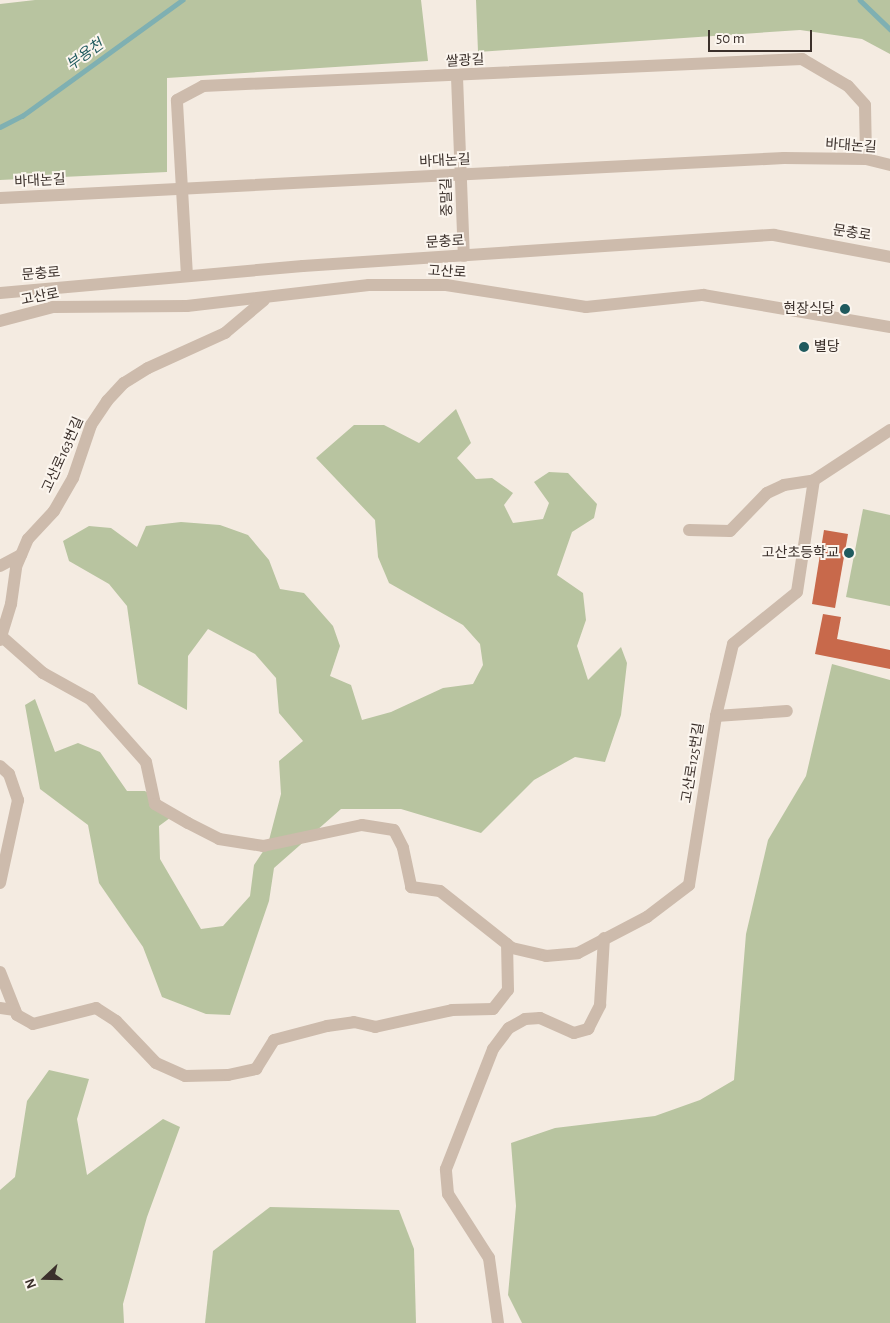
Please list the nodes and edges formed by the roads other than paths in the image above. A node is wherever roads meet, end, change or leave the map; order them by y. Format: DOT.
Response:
graph roads {
  1 [pos="457,77"];
  2 [pos="866,159"];
  3 [pos="890,165"];
  4 [pos="461,175"];
  5 [pos="180,189"];
  6 [pos="0,198"];
  7 [pos="464,256"];
  8 [pos="890,257"];
  9 [pos="187,276"];
  10 [pos="0,292"];
  11 [pos="266,298"];
  12 [pos="0,321"];
  13 [pos="890,327"];
  14 [pos="890,430"];
  15 [pos="814,480"];
  16 [pos="689,530"];
  17 [pos="21,555"];
  18 [pos="0,566"];
  19 [pos="1,638"];
  20 [pos="787,711"];
  21 [pos="716,716"];
  22 [pos="0,766"];
  23 [pos="0,884"];
  24 [pos="604,938"];
  25 [pos="507,944"];
  26 [pos="0,972"];
  27 [pos="0,1008"];
  28 [pos="15,1010"];
  29 [pos="498,1323"];
  1 -- 2 [label="street, 쌀광길"];
  1 -- 4 [label="street, 중말길"];
  1 -- 5 [label="street, 쌀광길"];
  2 -- 3 [label="street, 바대논길"];
  2 -- 4 [label="street, 바대논길"];
  4 -- 5 [label="street, 바대논길"];
  4 -- 7 [label="street, 중말길"];
  5 -- 6 [label="street, 바대논길"];
  5 -- 9 [label="street, 쌀광길"];
  7 -- 8 [label="street, 문충로"];
  7 -- 9 [label="street, 문충로"];
  9 -- 10 [label="street, 문충로"];
  11 -- 12 [label="street, 고산로"];
  11 -- 13 [label="street, 고산로"];
  11 -- 17 [label="street, 고산로163번길"];
  14 -- 15 [label="street"];
  15 -- 16 [label="street"];
  15 -- 21 [label="street, 고산로125번길"];
  17 -- 18 [label="street"];
  17 -- 19 [label="street, 고산로163번길"];
  19 -- 25 [label="street, 고산로125번길"];
  20 -- 21 [label="street"];
  21 -- 24 [label="street, 고산로125번길"];
  22 -- 23 [label="street"];
  24 -- 25 [label="street, 고산로125번길"];
  24 -- 29 [label="street"];
  25 -- 28 [label="street"];
  26 -- 28 [label="street"];
  27 -- 28 [label="street"];
}
